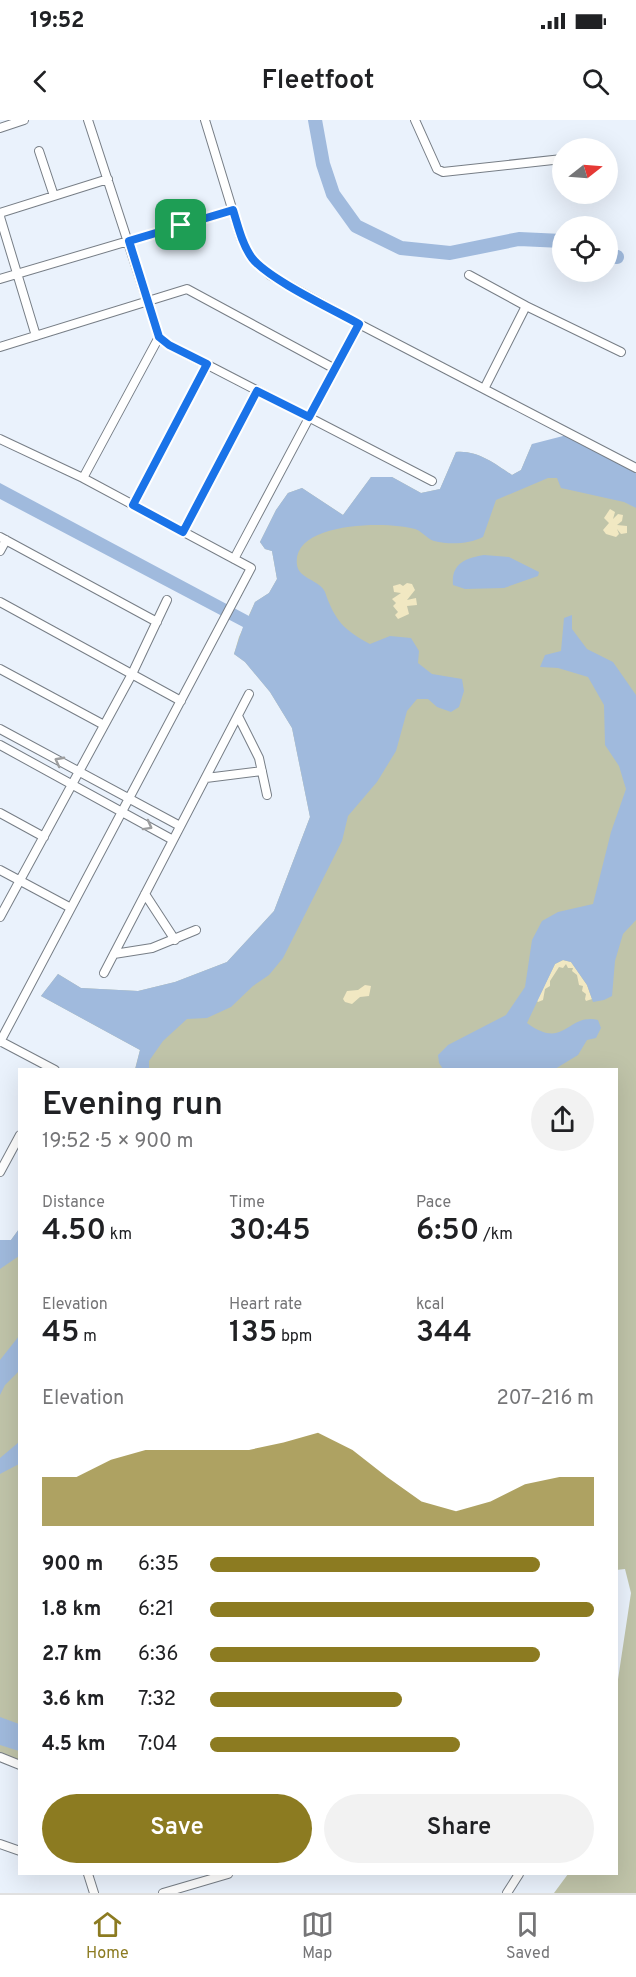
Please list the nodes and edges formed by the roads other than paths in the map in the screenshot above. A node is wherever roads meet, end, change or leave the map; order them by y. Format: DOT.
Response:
graph roads {
  1 [pos="24,120"];
  2 [pos="88,120"];
  3 [pos="205,120"];
  4 [pos="415,120"];
  5 [pos="0,128"];
  6 [pos="39,151"];
  7 [pos="552,160"];
  8 [pos="108,179"];
  9 [pos="54,196"];
  10 [pos="233,210"];
  11 [pos="0,213"];
  12 [pos="0,218"];
  13 [pos="129,241"];
  14 [pos="17,274"];
  15 [pos="469,275"];
  16 [pos="0,279"];
  17 [pos="148,301"];
  18 [pos="526,306"];
  19 [pos="359,324"];
  20 [pos="36,336"];
  21 [pos="159,337"];
  22 [pos="0,347"];
  23 [pos="621,352"];
  24 [pos="207,364"];
  25 [pos="335,369"];
  26 [pos="484,389"];
  27 [pos="257,391"];
  28 [pos="309,417"];
  29 [pos="0,439"];
  30 [pos="636,468"];
  31 [pos="82,478"];
  32 [pos="432,481"];
  33 [pos="133,505"];
  34 [pos="183,532"];
  35 [pos="3,539"];
  36 [pos="0,551"];
  37 [pos="234,559"];
  38 [pos="167,600"];
  39 [pos="0,602"];
  40 [pos="157,622"];
  41 [pos="0,669"];
  42 [pos="132,674"];
  43 [pos="249,694"];
  44 [pos="181,701"];
  45 [pos="238,716"];
  46 [pos="104,724"];
  47 [pos="0,729"];
  48 [pos="0,745"];
  49 [pos="79,771"];
  50 [pos="262,771"];
  51 [pos="206,778"];
  52 [pos="72,784"];
  53 [pos="267,795"];
  54 [pos="129,798"];
  55 [pos="122,811"];
  56 [pos="0,813"];
  57 [pos="180,826"];
  58 [pos="44,837"];
  59 [pos="173,840"];
  60 [pos="0,870"];
  61 [pos="20,881"];
  62 [pos="145,894"];
  63 [pos="71,908"];
  64 [pos="0,917"];
  65 [pos="196,930"];
  66 [pos="175,940"];
  67 [pos="114,954"];
  68 [pos="104,973"];
  69 [pos="0,1041"];
  70 [pos="53,1068"];
  71 [pos="18,1139"];
  72 [pos="0,1172"];
  73 [pos="0,1758"];
  74 [pos="18,1764"];
  75 [pos="0,1844"];
  76 [pos="18,1850"];
  77 [pos="87,1875"];
  78 [pos="225,1875"];
  79 [pos="518,1875"];
  80 [pos="94,1893"];
  81 [pos="163,1893"];
  82 [pos="507,1893"];
  1 -- 5 [label="street"];
  2 -- 8 [label="street"];
  3 -- 10 [label="street"];
  4 -- 7 [label="street"];
  6 -- 9 [label="street"];
  8 -- 9 [label="street"];
  8 -- 13 [label="street"];
  9 -- 11 [label="street"];
  10 -- 13 [label="street"];
  10 -- 19 [label="street"];
  12 -- 14 [label="street"];
  13 -- 14 [label="street"];
  13 -- 17 [label="street"];
  14 -- 16 [label="street"];
  14 -- 20 [label="street"];
  15 -- 18 [label="street"];
  17 -- 20 [label="street"];
  17 -- 21 [label="street"];
  17 -- 25 [label="street"];
  18 -- 23 [label="street"];
  18 -- 26 [label="street"];
  19 -- 25 [label="street"];
  19 -- 26 [label="street"];
  20 -- 22 [label="street"];
  21 -- 24 [label="street"];
  21 -- 31 [label="street"];
  24 -- 27 [label="street"];
  24 -- 33 [label="street"];
  25 -- 28 [label="street"];
  26 -- 30 [label="street"];
  27 -- 28 [label="street"];
  27 -- 34 [label="street"];
  28 -- 32 [label="street"];
  28 -- 37 [label="street"];
  29 -- 31 [label="street"];
  31 -- 33 [label="street"];
  33 -- 34 [label="street"];
  34 -- 37 [label="street"];
  35 -- 36 [label="street"];
  35 -- 40 [label="street"];
  37 -- 44 [label="street"];
  38 -- 40 [label="street"];
  39 -- 42 [label="street"];
  40 -- 42 [label="street"];
  41 -- 46 [label="street"];
  42 -- 44 [label="street"];
  42 -- 46 [label="street"];
  43 -- 45 [label="street"];
  44 -- 54 [label="street"];
  45 -- 50 [label="street"];
  45 -- 51 [label="street"];
  46 -- 49 [label="street"];
  49 -- 47 [label="street, one-way"];
  48 -- 52 [label="street"];
  49 -- 52 [label="street"];
  49 -- 54 [label="street"];
  50 -- 51 [label="street"];
  50 -- 53 [label="street"];
  51 -- 57 [label="street"];
  52 -- 55 [label="street"];
  52 -- 58 [label="street"];
  54 -- 55 [label="street"];
  54 -- 57 [label="street"];
  55 -- 59 [label="street, one-way"];
  55 -- 63 [label="street"];
  56 -- 58 [label="street"];
  57 -- 59 [label="street"];
  58 -- 61 [label="street"];
  59 -- 62 [label="street"];
  60 -- 61 [label="street"];
  61 -- 63 [label="street"];
  61 -- 64 [label="street"];
  62 -- 66 [label="street"];
  62 -- 67 [label="street"];
  63 -- 69 [label="street"];
  65 -- 66 [label="street"];
  66 -- 67 [label="street"];
  67 -- 68 [label="street"];
  69 -- 70 [label="street"];
  71 -- 72 [label="street"];
  73 -- 74 [label="street"];
  75 -- 76 [label="street"];
  77 -- 80 [label="street"];
  78 -- 81 [label="street"];
  79 -- 82 [label="street"];
}
